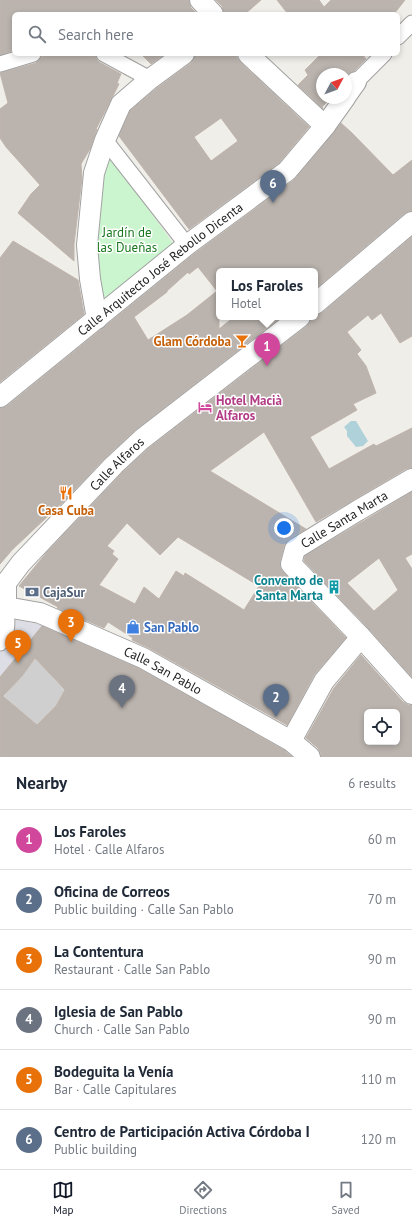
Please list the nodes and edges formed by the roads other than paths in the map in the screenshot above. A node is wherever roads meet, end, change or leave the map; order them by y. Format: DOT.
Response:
graph roads {
  1 [pos="200,0"];
  2 [pos="211,12"];
  3 [pos="412,23"];
  4 [pos="400,35"];
  5 [pos="26,56"];
  6 [pos="108,56"];
  7 [pos="181,56"];
  8 [pos="250,56"];
  9 [pos="382,56"];
  10 [pos="0,64"];
  11 [pos="150,79"];
  12 [pos="352,89"];
  13 [pos="341,104"];
  14 [pos="325,126"];
  15 [pos="105,140"];
  16 [pos="412,222"];
  17 [pos="187,245"];
  18 [pos="318,301"];
  19 [pos="97,319"];
  20 [pos="296,320"];
  21 [pos="0,397"];
  22 [pos="412,479"];
  23 [pos="3,606"];
  24 [pos="361,637"];
  25 [pos="0,643"];
  26 [pos="412,694"];
  27 [pos="291,741"];
  28 [pos="310,757"];
  1 -- 2 [label="street"];
  3 -- 4 [label="street"];
  5 -- 10 [label="street"];
  6 -- 11 [label="street"];
  7 -- 11 [label="street"];
  8 -- 14 [label="street"];
  9 -- 12 [label="street, Calle Arquitecto José Rebollo Dicenta"];
  11 -- 15 [label="street"];
  13 -- 14 [label="street, Calle Arquitecto José Rebollo Dicenta"];
  14 -- 17 [label="street, Calle Arquitecto José Rebollo Dicenta"];
  15 -- 17 [label="street"];
  15 -- 19 [label="street"];
  16 -- 18 [label="street"];
  17 -- 19 [label="street, Calle Arquitecto José Rebollo Dicenta"];
  19 -- 21 [label="street, Calle Arquitecto José Rebollo Dicenta"];
  20 -- 23 [label="street, Calle Alfaros"];
  22 -- 24 [label="street, Calle Santa Marta"];
  23 -- 25 [label="street"];
  23 -- 27 [label="street, Calle San Pablo"];
  24 -- 26 [label="street, Calle Santa Marta"];
  24 -- 27 [label="street"];
  27 -- 28 [label="street, Calle San Pablo"];
}
